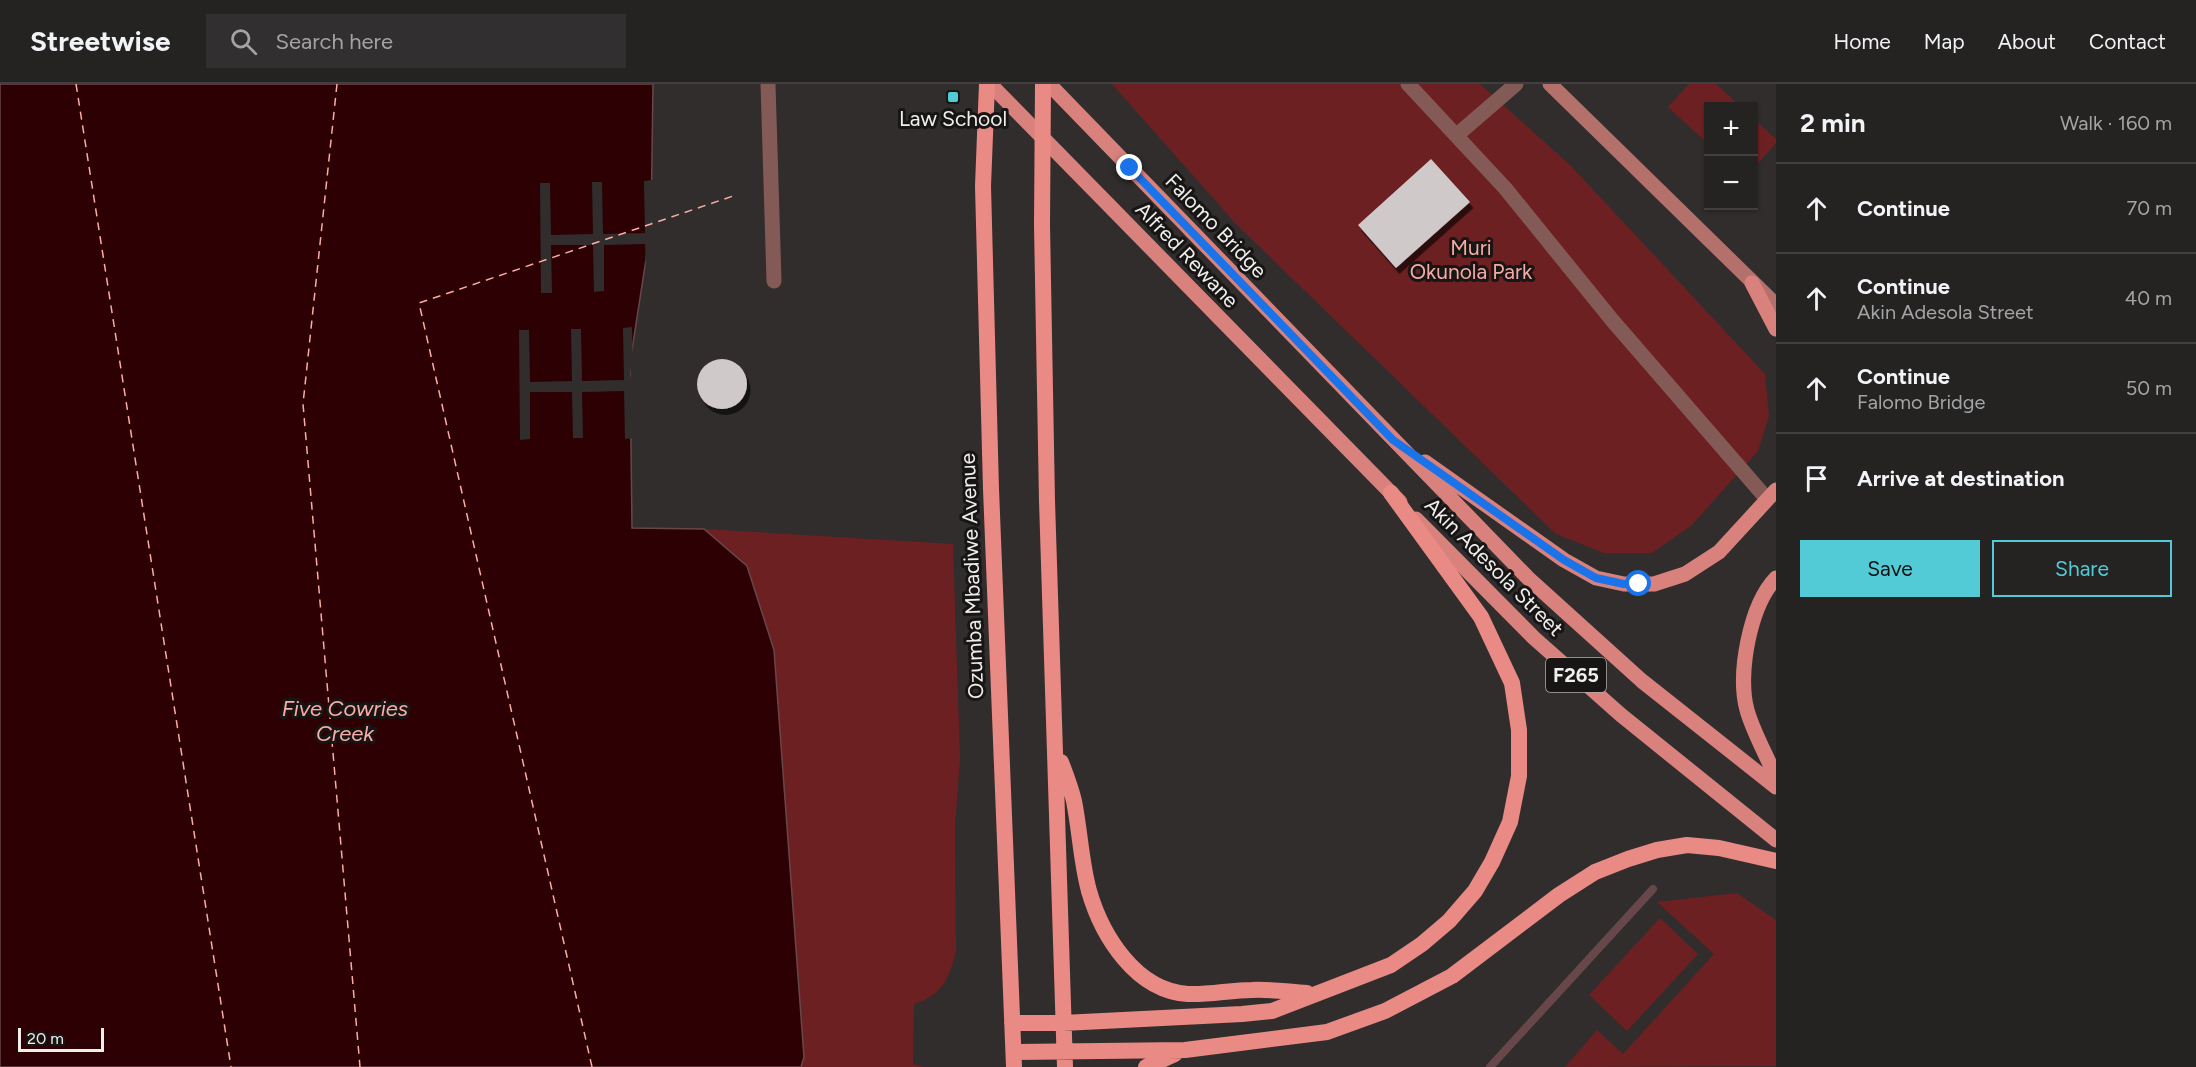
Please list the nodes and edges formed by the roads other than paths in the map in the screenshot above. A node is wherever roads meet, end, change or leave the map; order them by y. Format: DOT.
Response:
graph roads {
  1 [pos="768,84"];
  2 [pos="988,84"];
  3 [pos="1408,84"];
  4 [pos="1516,84"];
  5 [pos="1550,84"];
  6 [pos="1045,85"];
  7 [pos="1457,135"];
  8 [pos="774,281"];
  9 [pos="1752,283"];
  10 [pos="1776,305"];
  11 [pos="1277,320"];
  12 [pos="1776,329"];
  13 [pos="1253,352"];
  14 [pos="1393,440"];
  15 [pos="1391,493"];
  16 [pos="1772,494"];
  17 [pos="1776,578"];
  18 [pos="1056,747"];
  19 [pos="1776,778"];
  20 [pos="1776,787"];
  21 [pos="1776,840"];
  22 [pos="1776,861"];
  23 [pos="1312,994"];
  24 [pos="1012,1023"];
  25 [pos="1063,1023"];
  26 [pos="1185,1050"];
  27 [pos="1014,1059"];
  28 [pos="1064,1059"];
  29 [pos="1146,1067"];
  1 -- 8 [label="lane"];
  2 -- 13 [label="main road, Alfred Rewane / F265"];
  2 -- 24 [label="highway, Ozumba Mbadiwe Avenue"];
  3 -- 7 [label="lane"];
  4 -- 7 [label="lane"];
  5 -- 9 [label="main road"];
  6 -- 11 [label="main road, Falomo Bridge / F265"];
  6 -- 18 [label="highway"];
  7 -- 16 [label="lane"];
  9 -- 10 [label="main road"];
  9 -- 12 [label="main road"];
  11 -- 14 [label="main road, Akin Adesola Street / F265"];
  13 -- 15 [label="main road, Akin Adesola Street / F265"];
  14 -- 16 [label="main road"];
  14 -- 20 [label="main road, Akin Adesola Street / F265"];
  15 -- 21 [label="main road, Akin Adesola Street / F265"];
  15 -- 23 [label="highway"];
  17 -- 19 [label="main road"];
  18 -- 23 [label="highway"];
  18 -- 25 [label="highway"];
  22 -- 26 [label="highway"];
  23 -- 25 [label="highway"];
  24 -- 25 [label="highway"];
  24 -- 27 [label="highway, Ozumba Mbadiwe Avenue"];
  25 -- 28 [label="highway"];
  26 -- 28 [label="highway"];
  26 -- 29 [label="highway"];
  27 -- 28 [label="highway"];
}
